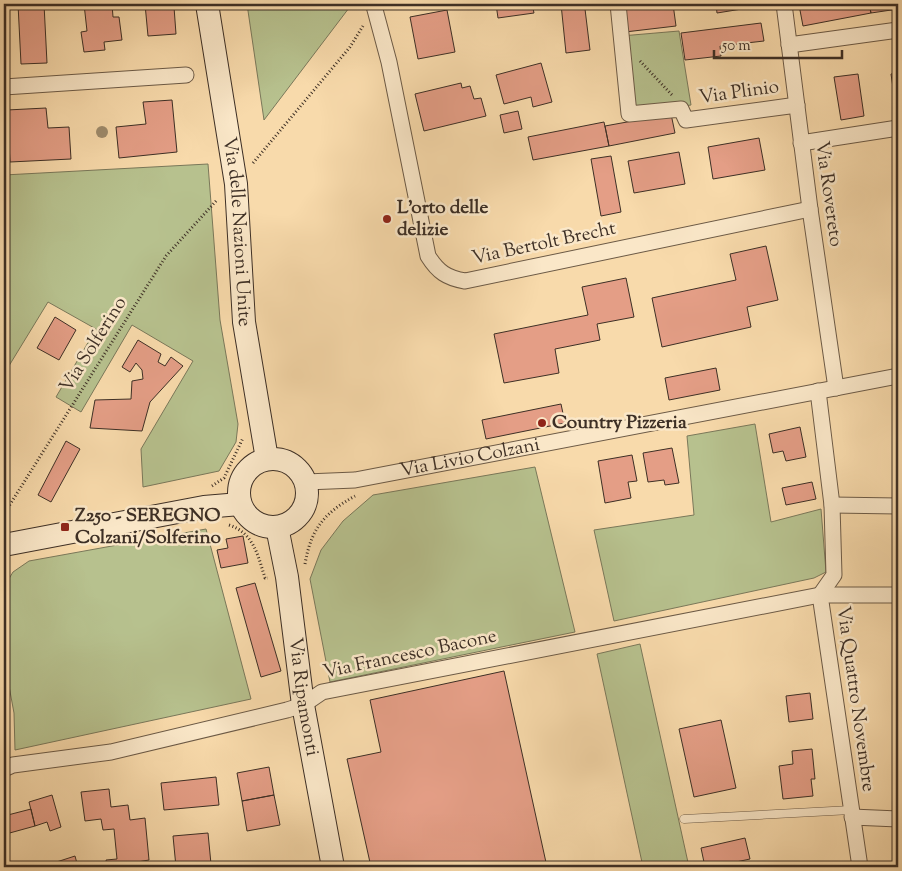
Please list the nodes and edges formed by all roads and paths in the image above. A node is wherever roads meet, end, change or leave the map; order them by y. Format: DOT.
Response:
graph roads {
  1 [pos="207,4"];
  2 [pos="618,4"];
  3 [pos="784,4"];
  4 [pos="374,6"];
  5 [pos="898,30"];
  6 [pos="622,43"];
  7 [pos="789,45"];
  8 [pos="186,75"];
  9 [pos="4,87"];
  10 [pos="797,105"];
  11 [pos="684,115"];
  12 [pos="898,128"];
  13 [pos="801,143"];
  14 [pos="236,184"];
  15 [pos="219,206"];
  16 [pos="810,209"];
  17 [pos="898,376"];
  18 [pos="836,388"];
  19 [pos="818,391"];
  20 [pos="245,432"];
  21 [pos="267,458"];
  22 [pos="355,480"];
  23 [pos="306,482"];
  24 [pos="240,504"];
  25 [pos="832,505"];
  26 [pos="898,506"];
  27 [pos="204,508"];
  28 [pos="4,514"];
  29 [pos="221,522"];
  30 [pos="278,527"];
  31 [pos="4,545"];
  32 [pos="287,577"];
  33 [pos="820,595"];
  34 [pos="898,595"];
  35 [pos="303,705"];
  36 [pos="4,718"];
  37 [pos="4,723"];
  38 [pos="8,767"];
  39 [pos="852,814"];
  40 [pos="684,819"];
  41 [pos="898,820"];
  42 [pos="333,867"];
  43 [pos="860,867"];
  1 -- 14 [label="street, Via delle Nazioni Unite"];
  2 -- 6 [label="street"];
  3 -- 7 [label="street, Via Rovereto"];
  4 -- 14 [label="path"];
  4 -- 16 [label="street, Via Bertolt Brecht"];
  5 -- 7 [label="street"];
  6 -- 11 [label="path"];
  6 -- 11 [label="street, Via Plinio"];
  7 -- 10 [label="street, Via Rovereto"];
  8 -- 9 [label="street"];
  10 -- 11 [label="street, Via Plinio"];
  10 -- 13 [label="street, Via Rovereto"];
  12 -- 13 [label="street"];
  13 -- 16 [label="street, Via Rovereto"];
  14 -- 21 [label="street, Via delle Nazioni Unite"];
  15 -- 28 [label="path, Via Solferino"];
  16 -- 18 [label="street, Via Rovereto"];
  17 -- 18 [label="street, Via Livio Colzani"];
  18 -- 19 [label="street, Via Livio Colzani"];
  19 -- 22 [label="street, Via Livio Colzani"];
  19 -- 25 [label="street, Via Quattro Novembre"];
  20 -- 27 [label="path"];
  21 -- 23 [label="street"];
  21 -- 24 [label="street"];
  22 -- 23 [label="street, Via Livio Colzani"];
  22 -- 32 [label="path"];
  23 -- 30 [label="street"];
  24 -- 27 [label="street"];
  24 -- 30 [label="street"];
  25 -- 26 [label="street"];
  25 -- 33 [label="street, Via Quattro Novembre"];
  27 -- 31 [label="street"];
  29 -- 32 [label="path"];
  30 -- 32 [label="street, Via Ripamonti"];
  32 -- 35 [label="street, Via Ripamonti"];
  33 -- 34 [label="street, Via Francesco Bacone"];
  33 -- 35 [label="street, Via Francesco Bacone"];
  33 -- 39 [label="street, Via Quattro Novembre"];
  35 -- 38 [label="street, Via Francesco Bacone"];
  35 -- 42 [label="street, Via Ripamonti"];
  36 -- 37 [label="path"];
  39 -- 40 [label="lane"];
  39 -- 41 [label="street"];
  39 -- 43 [label="street, Via Quattro Novembre"];
}
